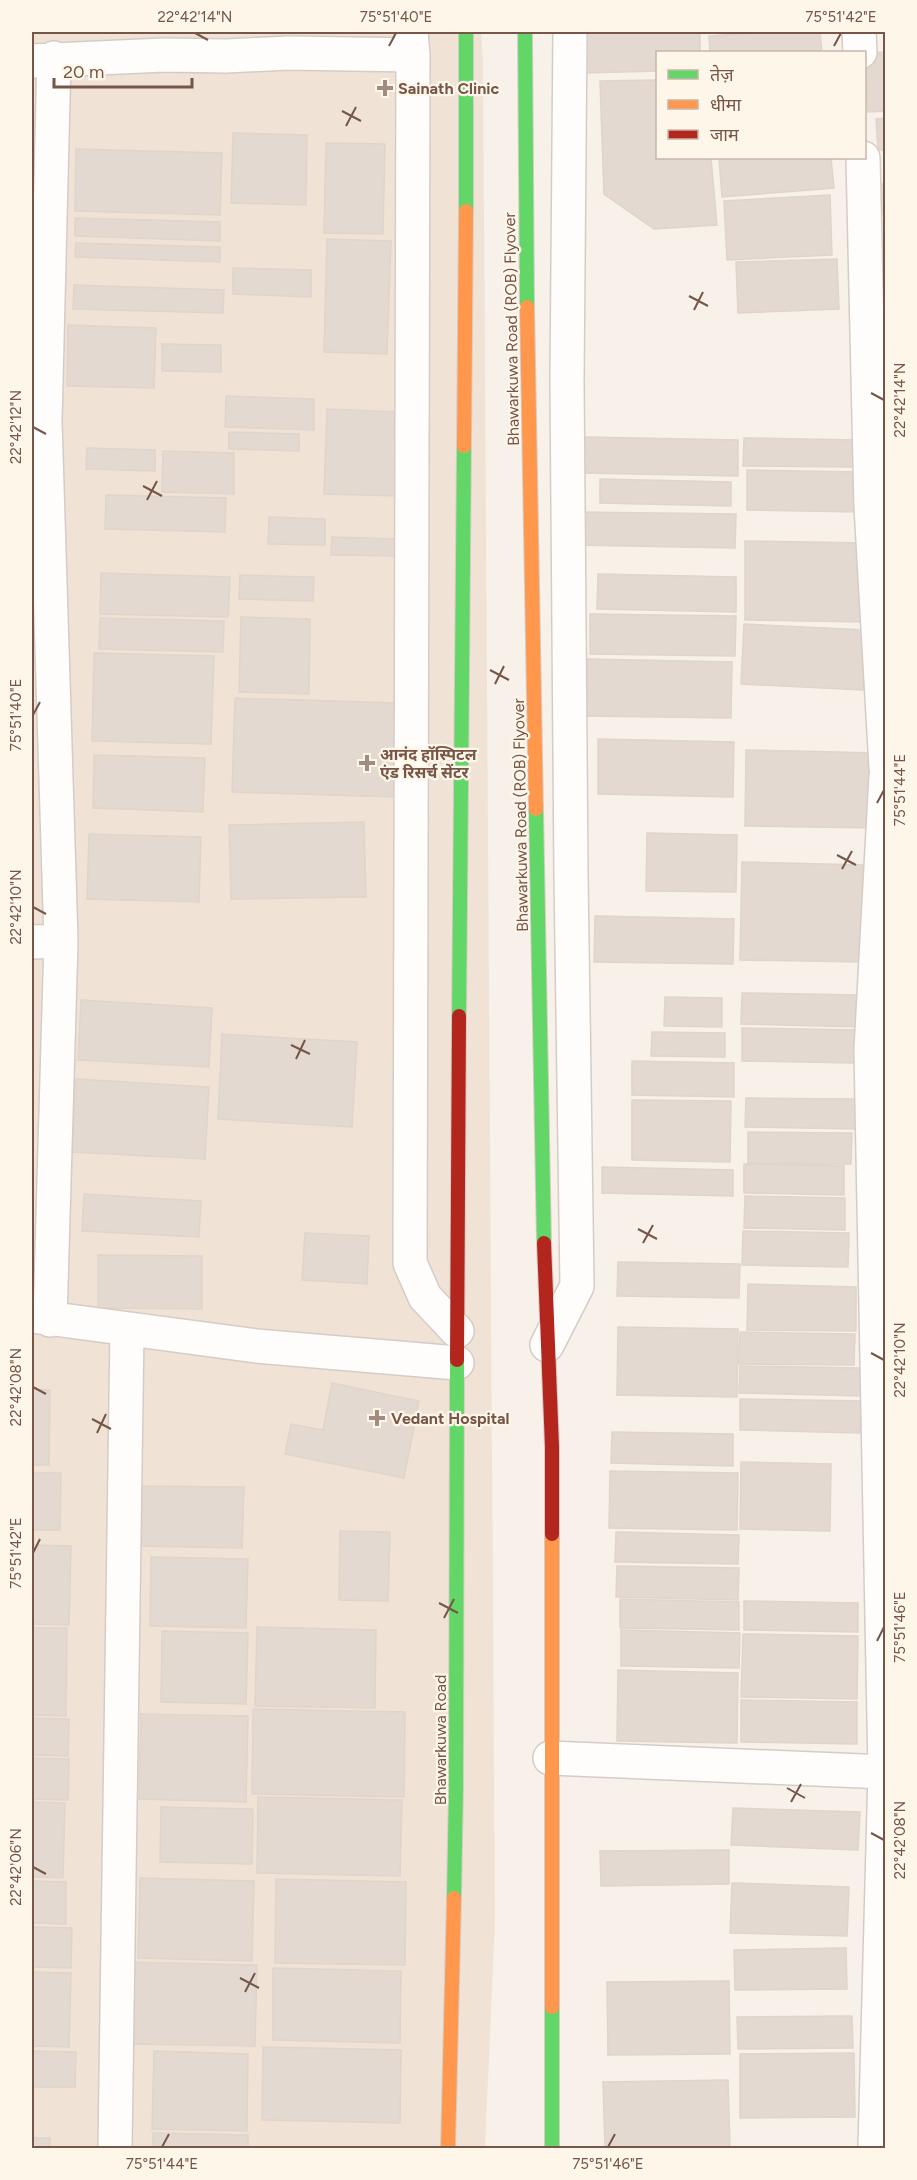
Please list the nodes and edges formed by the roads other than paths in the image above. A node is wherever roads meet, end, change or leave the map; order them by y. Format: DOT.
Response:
graph roads {
  1 [pos="466,32"];
  2 [pos="525,32"];
  3 [pos="570,32"];
  4 [pos="860,32"];
  5 [pos="412,43"];
  6 [pos="860,51"];
  7 [pos="43,60"];
  8 [pos="863,159"];
  9 [pos="38,421"];
  10 [pos="885,767"];
  11 [pos="885,776"];
  12 [pos="46,941"];
  13 [pos="41,1318"];
  14 [pos="127,1330"];
  15 [pos="547,1345"];
  16 [pos="457,1347"];
  17 [pos="550,1758"];
  18 [pos="885,1772"];
  19 [pos="115,2148"];
  20 [pos="448,2148"];
  21 [pos="552,2148"];
  22 [pos="875,2148"];
  1 -- 16 [label="main road"];
  2 -- 15 [label="main road, Bhawarkuwa Road (ROB) Flyover"];
  3 -- 15 [label="street"];
  4 -- 6 [label="street"];
  5 -- 7 [label="street"];
  5 -- 16 [label="street"];
  7 -- 9 [label="street"];
  8 -- 10 [label="street"];
  9 -- 12 [label="street"];
  11 -- 18 [label="street"];
  12 -- 13 [label="street"];
  13 -- 14 [label="street"];
  14 -- 16 [label="street"];
  14 -- 19 [label="street"];
  15 -- 17 [label="main road"];
  16 -- 20 [label="main road, Bhawarkuwa Road"];
  17 -- 18 [label="street"];
  17 -- 21 [label="main road"];
  18 -- 22 [label="street"];
}
